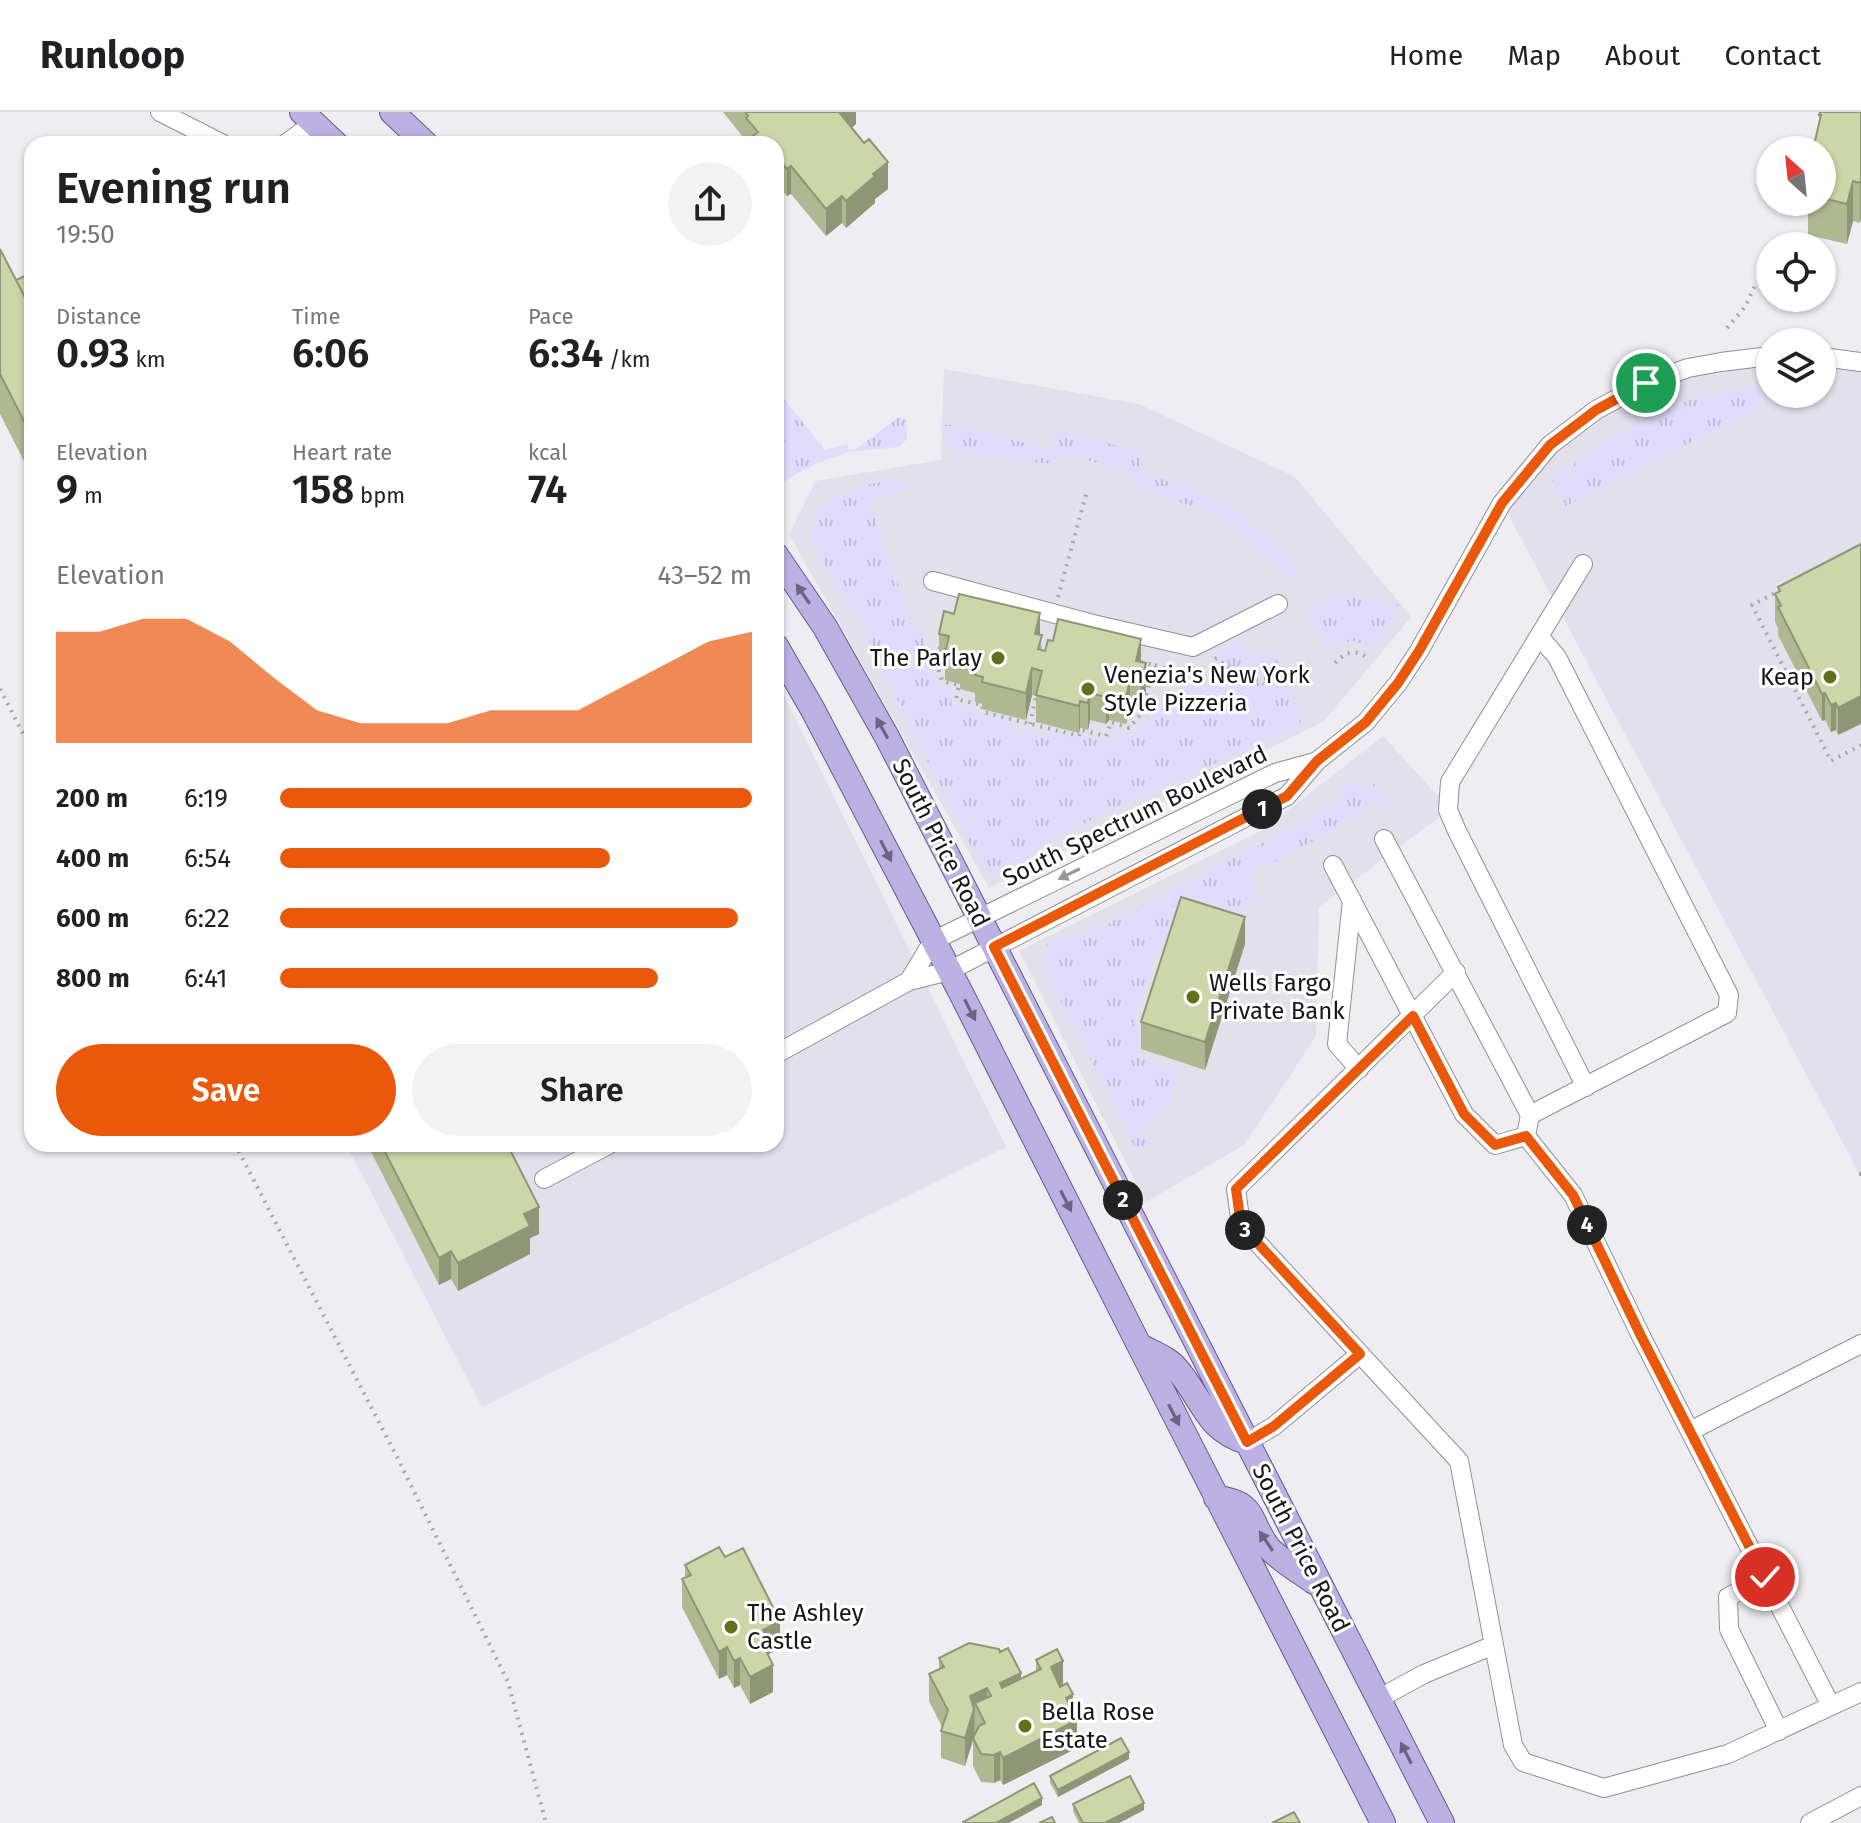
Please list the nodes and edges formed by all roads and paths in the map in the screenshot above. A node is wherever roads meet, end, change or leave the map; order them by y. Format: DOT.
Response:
graph roads {
  1 [pos="160,112"];
  2 [pos="392,112"];
  3 [pos="308,118"];
  4 [pos="207,136"];
  5 [pos="292,136"];
  6 [pos="327,136"];
  7 [pos="418,136"];
  8 [pos="1755,286"];
  9 [pos="1727,328"];
  10 [pos="1756,358"];
  11 [pos="1836,359"];
  12 [pos="1861,362"];
  13 [pos="1087,491"];
  14 [pos="1583,564"];
  15 [pos="784,567"];
  16 [pos="933,581"];
  17 [pos="1793,584"];
  18 [pos="1278,604"];
  19 [pos="1054,613"];
  20 [pos="1539,636"];
  21 [pos="942,640"];
  22 [pos="1369,659"];
  23 [pos="784,660"];
  24 [pos="1139,662"];
  25 [pos="1335,663"];
  26 [pos="1154,665"];
  27 [pos="1284,674"];
  28 [pos="1038,687"];
  29 [pos="0,689"];
  30 [pos="1030,724"];
  31 [pos="24,736"];
  32 [pos="1861,745"];
  33 [pos="1317,761"];
  34 [pos="1384,839"];
  35 [pos="1333,865"];
  36 [pos="1352,900"];
  37 [pos="979,918"];
  38 [pos="933,941"];
  39 [pos="994,947"];
  40 [pos="949,971"];
  41 [pos="1456,972"];
  42 [pos="909,981"];
  43 [pos="1413,1016"];
  44 [pos="784,1050"];
  45 [pos="1359,1069"];
  46 [pos="1586,1087"];
  47 [pos="1530,1115"];
  48 [pos="1526,1136"];
  49 [pos="239,1152"];
  50 [pos="595,1152"];
  51 [pos="544,1179"];
  52 [pos="1861,1344"];
  53 [pos="1139,1345"];
  54 [pos="1360,1354"];
  55 [pos="1690,1431"];
  56 [pos="1247,1442"];
  57 [pos="1216,1498"];
  58 [pos="1765,1577"];
  59 [pos="1319,1586"];
  60 [pos="1494,1645"];
  61 [pos="1861,1692"];
  62 [pos="1378,1699"];
  63 [pos="1831,1706"];
  64 [pos="1779,1731"];
  65 [pos="1861,1796"];
  66 [pos="546,1823"];
  67 [pos="1383,1823"];
  68 [pos="1442,1823"];
  69 [pos="1810,1823"];
  1 -- 4 [label="street"];
  2 -- 7 [label="main road"];
  3 -- 5 [label="street"];
  3 -- 6 [label="main road"];
  8 -- 9 [label="path"];
  10 -- 33 [label="street, South Spectrum Boulevard"];
  11 -- 12 [label="street"];
  13 -- 19 [label="path"];
  14 -- 20 [label="street"];
  37 -- 15 [label="main road, South Price Road, one-way"];
  16 -- 19 [label="street"];
  17 -- 32 [label="path"];
  18 -- 19 [label="street"];
  20 -- 46 [label="street"];
  20 -- 46 [label="street"];
  21 -- 30 [label="path"];
  22 -- 25 [label="path"];
  23 -- 38 [label="main road, one-way"];
  24 -- 26 [label="path"];
  26 -- 27 [label="path"];
  26 -- 30 [label="path"];
  28 -- 30 [label="path"];
  29 -- 31 [label="path"];
  33 -- 37 [label="street, South Spectrum Boulevard, one-way"];
  33 -- 39 [label="street, South Spectrum Boulevard"];
  34 -- 41 [label="street"];
  35 -- 36 [label="street"];
  36 -- 43 [label="street"];
  36 -- 45 [label="street"];
  37 -- 38 [label="street, South Spectrum Boulevard"];
  37 -- 39 [label="main road, South Price Road"];
  38 -- 40 [label="main road"];
  38 -- 42 [label="street"];
  39 -- 40 [label="street, South Spectrum Boulevard"];
  39 -- 56 [label="main road, South Price Road"];
  40 -- 42 [label="street, South Spectrum Boulevard"];
  40 -- 53 [label="main road, one-way"];
  41 -- 43 [label="street"];
  41 -- 47 [label="street"];
  42 -- 44 [label="street, South Spectrum Boulevard"];
  43 -- 45 [label="street"];
  43 -- 48 [label="street"];
  45 -- 54 [label="street"];
  46 -- 47 [label="street"];
  47 -- 48 [label="street"];
  48 -- 55 [label="street"];
  49 -- 66 [label="path"];
  50 -- 51 [label="street"];
  52 -- 55 [label="street"];
  53 -- 56 [label="main road"];
  53 -- 57 [label="main road, one-way"];
  54 -- 56 [label="street"];
  54 -- 60 [label="street"];
  55 -- 58 [label="street"];
  56 -- 59 [label="main road, South Price Road"];
  59 -- 57 [label="main road, one-way"];
  57 -- 67 [label="main road"];
  58 -- 63 [label="street"];
  58 -- 64 [label="street"];
  59 -- 62 [label="main road, South Price Road"];
  60 -- 62 [label="street"];
  60 -- 64 [label="street"];
  61 -- 63 [label="street"];
  68 -- 62 [label="main road, South Price Road, one-way"];
  63 -- 64 [label="street"];
  65 -- 69 [label="street"];
}
